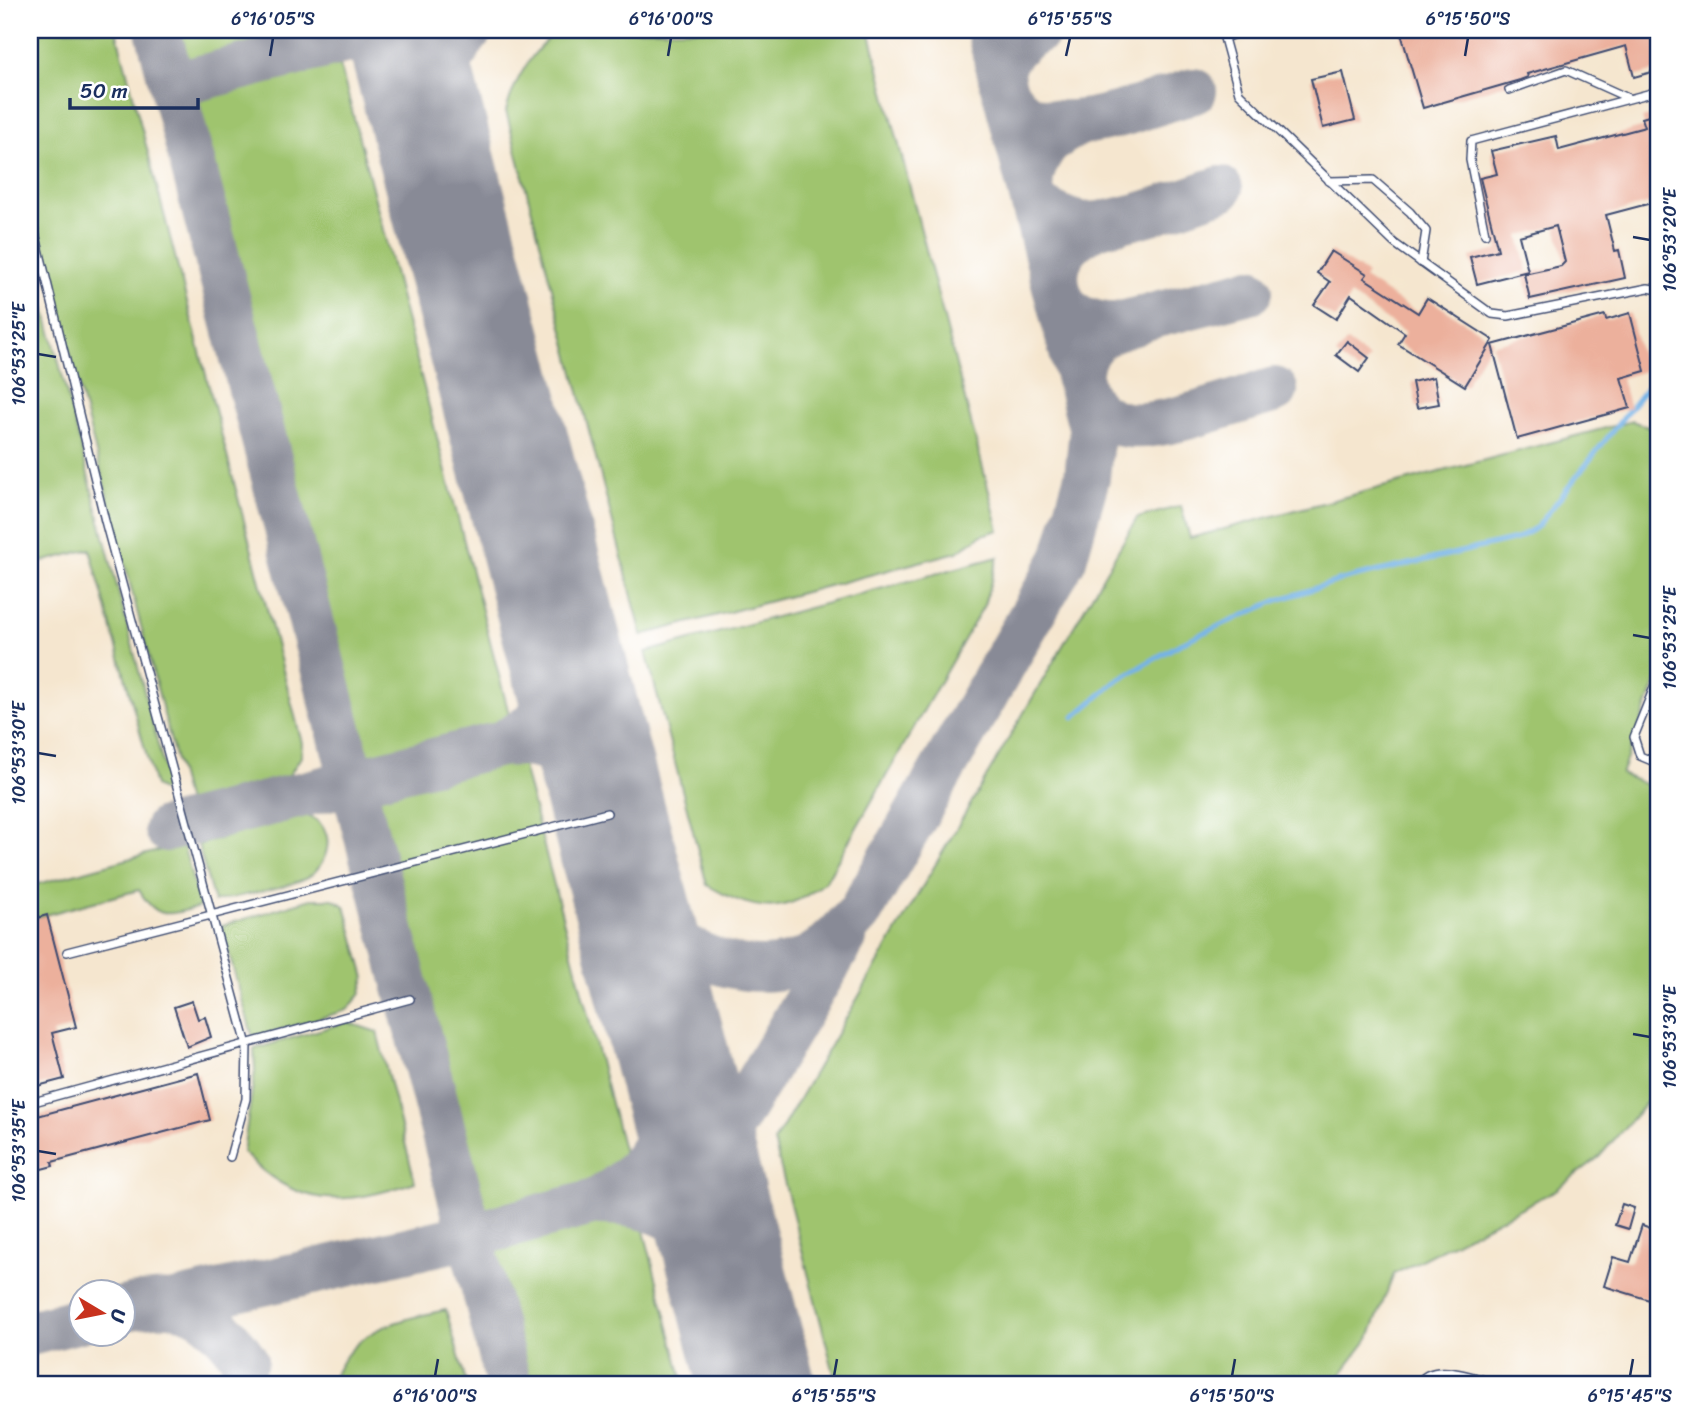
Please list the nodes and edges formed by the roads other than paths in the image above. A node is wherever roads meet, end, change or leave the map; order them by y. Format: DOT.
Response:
graph roads {
  1 [pos="1245,30"];
  2 [pos="1509,90"];
  3 [pos="1659,91"];
  4 [pos="1629,98"];
  5 [pos="1329,181"];
  6 [pos="30,212"];
  7 [pos="1485,234"];
  8 [pos="1421,263"];
  9 [pos="1659,290"];
  10 [pos="1659,675"];
  11 [pos="1659,764"];
  12 [pos="607,813"];
  13 [pos="211,915"];
  14 [pos="67,952"];
  15 [pos="410,999"];
  16 [pos="247,1045"];
  17 [pos="30,1103"];
  18 [pos="230,1157"];
  19 [pos="1418,1385"];
  20 [pos="1501,1385"];
  1 -- 5 [label="lane"];
  2 -- 4 [label="lane"];
  3 -- 4 [label="lane"];
  4 -- 7 [label="lane"];
  5 -- 8 [label="lane"];
  5 -- 8 [label="lane"];
  6 -- 13 [label="lane"];
  8 -- 9 [label="lane"];
  10 -- 11 [label="lane"];
  12 -- 13 [label="lane"];
  13 -- 14 [label="lane"];
  13 -- 16 [label="lane"];
  15 -- 16 [label="lane"];
  16 -- 17 [label="lane"];
  16 -- 18 [label="lane"];
  19 -- 20 [label="lane"];
}
